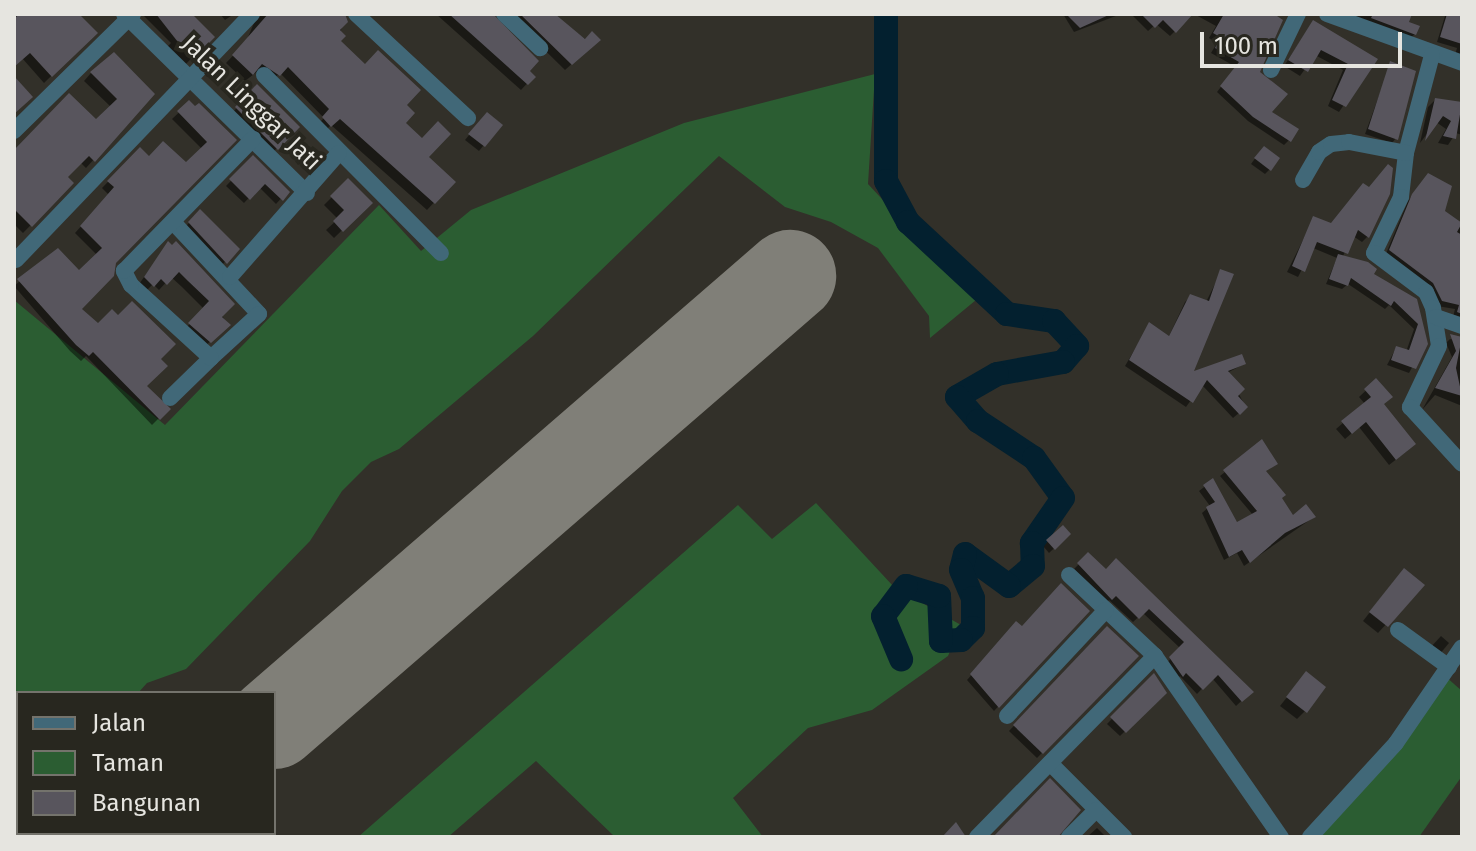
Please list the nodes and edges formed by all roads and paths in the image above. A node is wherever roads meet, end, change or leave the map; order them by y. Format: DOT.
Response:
graph roads {
  1 [pos="252,14"];
  2 [pos="356,14"];
  3 [pos="504,14"];
  4 [pos="1298,14"];
  5 [pos="1327,14"];
  6 [pos="129,15"];
  7 [pos="540,48"];
  8 [pos="1432,55"];
  9 [pos="1462,63"];
  10 [pos="1271,70"];
  11 [pos="264,75"];
  12 [pos="193,79"];
  13 [pos="468,118"];
  14 [pos="14,131"];
  15 [pos="253,139"];
  16 [pos="339,153"];
  17 [pos="1406,153"];
  18 [pos="1303,180"];
  19 [pos="307,193"];
  20 [pos="173,222"];
  21 [pos="441,253"];
  22 [pos="16,260"];
  23 [pos="230,277"];
  24 [pos="1436,317"];
  25 [pos="1462,326"];
  26 [pos="211,358"];
  27 [pos="170,398"];
  28 [pos="1462,464"];
  29 [pos="1069,575"];
  30 [pos="1106,610"];
  31 [pos="1398,630"];
  32 [pos="1462,647"];
  33 [pos="1155,656"];
  34 [pos="1449,667"];
  35 [pos="1007,716"];
  36 [pos="1050,763"];
  37 [pos="1096,810"];
  38 [pos="977,837"];
  39 [pos="1069,837"];
  40 [pos="1124,837"];
  41 [pos="1281,837"];
  42 [pos="1310,837"];
  1 -- 12 [label="street"];
  2 -- 13 [label="street"];
  3 -- 7 [label="street"];
  4 -- 10 [label="street"];
  5 -- 8 [label="street"];
  6 -- 12 [label="street, Jalan Linggar Jati"];
  6 -- 14 [label="street"];
  8 -- 9 [label="street"];
  8 -- 17 [label="street"];
  11 -- 16 [label="street"];
  12 -- 15 [label="street, Jalan Linggar Jati"];
  12 -- 22 [label="street"];
  15 -- 19 [label="street, Jalan Linggar Jati"];
  15 -- 20 [label="street"];
  16 -- 19 [label="street, Jalan Linggar Jati"];
  16 -- 21 [label="street"];
  17 -- 18 [label="street"];
  17 -- 24 [label="street"];
  19 -- 23 [label="street"];
  20 -- 23 [label="street"];
  20 -- 26 [label="street"];
  23 -- 26 [label="street"];
  24 -- 25 [label="street"];
  24 -- 28 [label="street"];
  26 -- 27 [label="street"];
  29 -- 30 [label="street"];
  30 -- 33 [label="street"];
  30 -- 35 [label="street"];
  31 -- 34 [label="street"];
  32 -- 34 [label="street"];
  33 -- 36 [label="street"];
  33 -- 41 [label="street"];
  34 -- 42 [label="street"];
  36 -- 37 [label="street"];
  36 -- 38 [label="street"];
  37 -- 39 [label="street"];
  37 -- 40 [label="street"];
}
